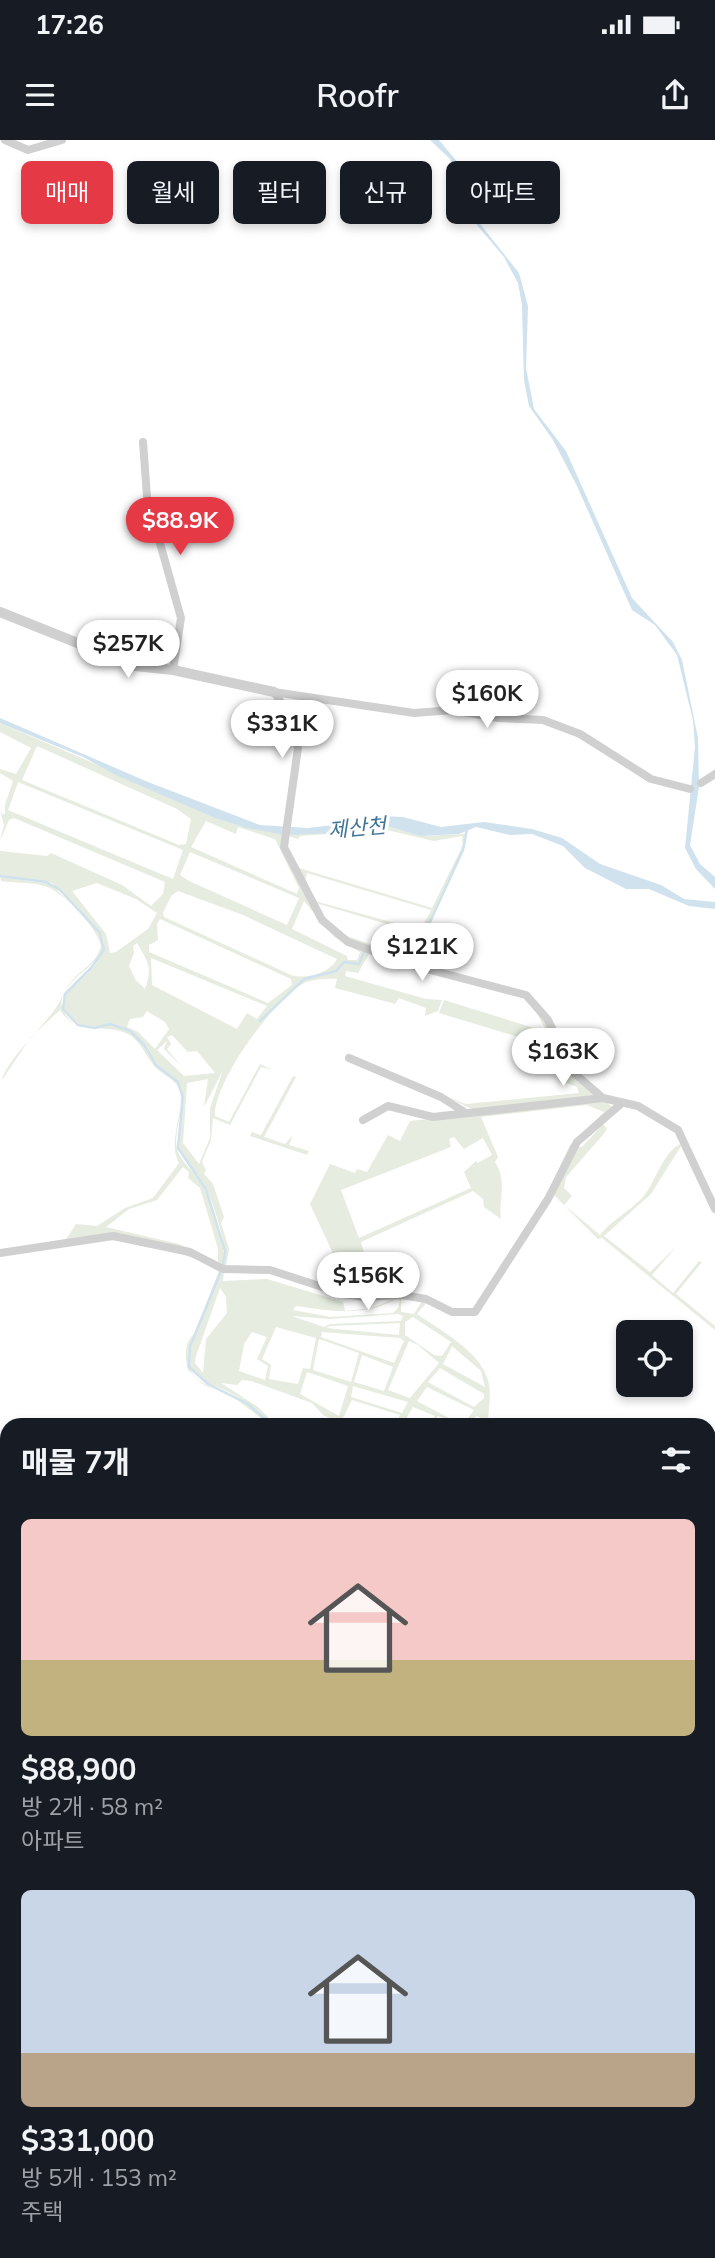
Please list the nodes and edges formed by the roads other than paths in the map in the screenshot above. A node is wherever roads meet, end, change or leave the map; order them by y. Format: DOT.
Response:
graph roads {
  1 [pos="2,140"];
  2 [pos="62,140"];
  3 [pos="143,442"];
  4 [pos="0,612"];
  5 [pos="173,670"];
  6 [pos="274,692"];
  7 [pos="715,774"];
  8 [pos="701,783"];
  9 [pos="690,789"];
  10 [pos="349,1058"];
  11 [pos="603,1098"];
  12 [pos="622,1102"];
  13 [pos="466,1113"];
  14 [pos="363,1120"];
  15 [pos="715,1209"];
  16 [pos="0,1252"];
  1 -- 2 [label="street"];
  3 -- 5 [label="street"];
  4 -- 5 [label="street"];
  5 -- 6 [label="street"];
  6 -- 9 [label="street"];
  6 -- 11 [label="street"];
  7 -- 8 [label="street"];
  10 -- 13 [label="street"];
  11 -- 12 [label="street"];
  11 -- 13 [label="street"];
  12 -- 15 [label="street"];
  12 -- 16 [label="street"];
  13 -- 14 [label="street"];
}
